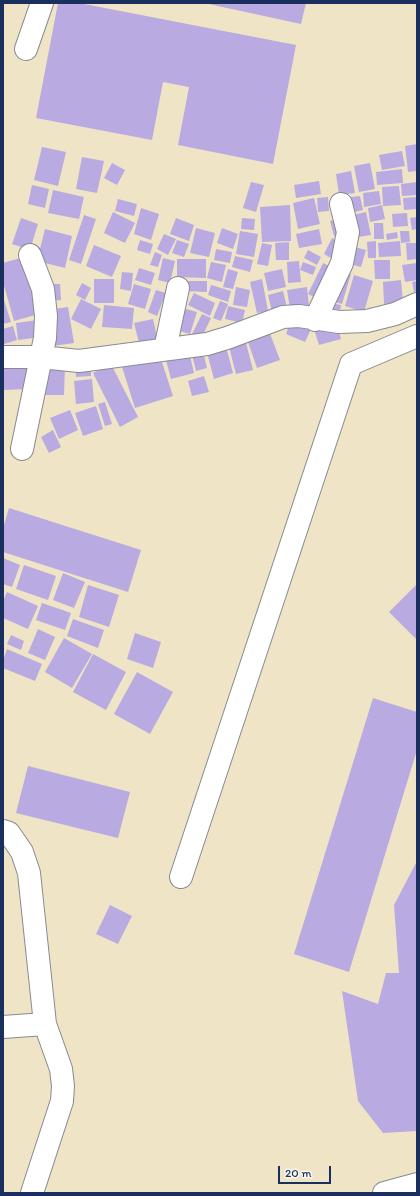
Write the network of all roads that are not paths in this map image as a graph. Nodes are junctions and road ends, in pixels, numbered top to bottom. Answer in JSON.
{"nodes":[{"id":1,"x":42,"y":3,"type":"edge"},
{"id":2,"x":26,"y":49,"type":"dead end"},
{"id":3,"x":341,"y":204,"type":"dead end"},
{"id":4,"x":30,"y":255,"type":"dead end"},
{"id":5,"x":178,"y":288,"type":"dead end"},
{"id":6,"x":417,"y":304,"type":"edge"},
{"id":7,"x":315,"y":320,"type":"junction"},
{"id":8,"x":417,"y":336,"type":"edge"},
{"id":9,"x":165,"y":348,"type":"junction"},
{"id":10,"x":3,"y":357,"type":"edge"},
{"id":11,"x":41,"y":357,"type":"junction"},
{"id":12,"x":22,"y":449,"type":"dead end"},
{"id":13,"x":3,"y":831,"type":"edge"},
{"id":14,"x":181,"y":877,"type":"dead end"},
{"id":15,"x":45,"y":1024,"type":"junction"},
{"id":16,"x":3,"y":1027,"type":"edge"},
{"id":17,"x":417,"y":1184,"type":"edge"},
{"id":18,"x":32,"y":1193,"type":"edge"},
{"id":19,"x":384,"y":1193,"type":"edge"}],
"edges":[{"from":1,"to":2,"type":"street"},
{"from":3,"to":7,"type":"street"},
{"from":4,"to":11,"type":"street"},
{"from":5,"to":9,"type":"street"},
{"from":6,"to":7,"type":"street"},
{"from":7,"to":9,"type":"street"},
{"from":8,"to":14,"type":"street"},
{"from":9,"to":11,"type":"street"},
{"from":10,"to":11,"type":"street"},
{"from":11,"to":12,"type":"street"},
{"from":13,"to":15,"type":"street"},
{"from":15,"to":16,"type":"street"},
{"from":15,"to":18,"type":"street"},
{"from":17,"to":19,"type":"street"}]}
